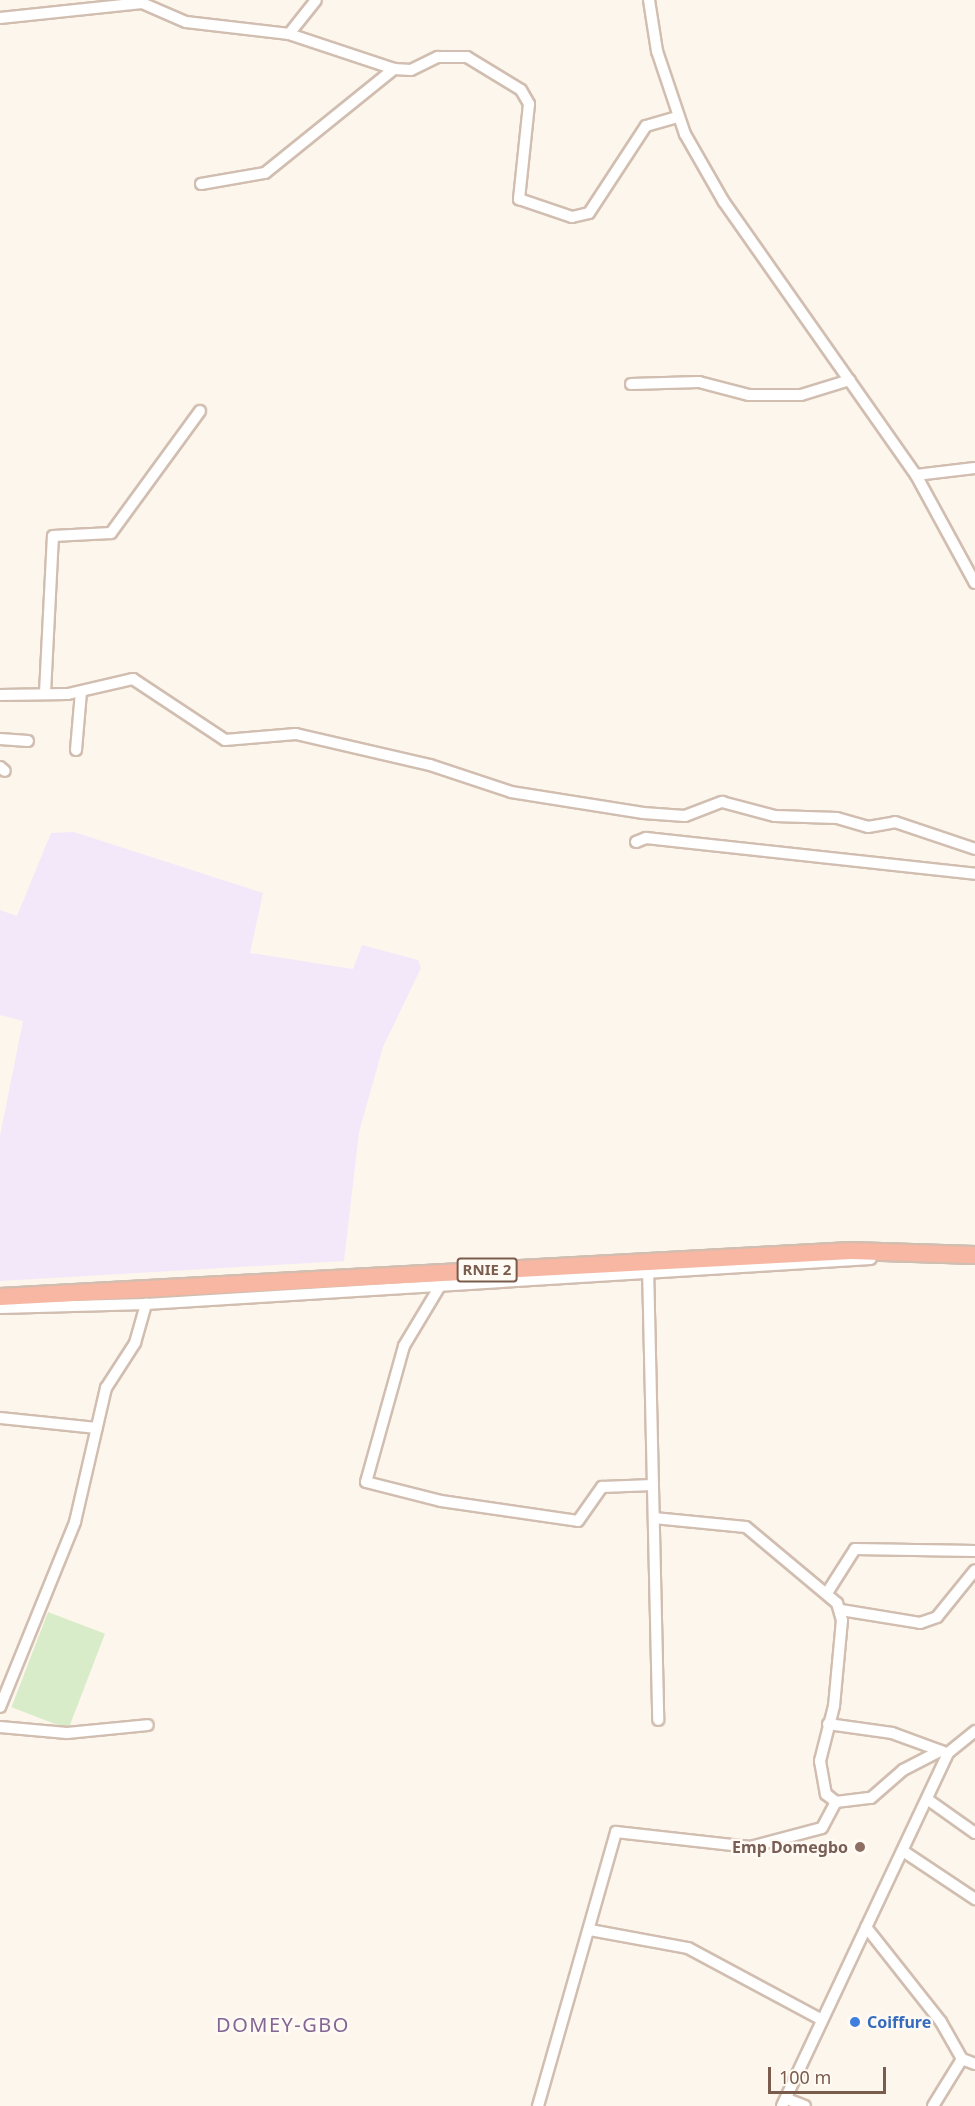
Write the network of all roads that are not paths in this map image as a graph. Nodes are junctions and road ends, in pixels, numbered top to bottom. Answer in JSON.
{"nodes":[{"id":1,"x":316,"y":0,"type":"edge"},
{"id":2,"x":649,"y":0,"type":"edge"},
{"id":3,"x":65,"y":5,"type":"edge"},
{"id":4,"x":0,"y":18,"type":"edge"},
{"id":5,"x":289,"y":34,"type":"junction"},
{"id":6,"x":394,"y":69,"type":"junction"},
{"id":7,"x":678,"y":117,"type":"junction"},
{"id":8,"x":201,"y":184,"type":"dead end"},
{"id":9,"x":850,"y":380,"type":"junction"},
{"id":10,"x":631,"y":384,"type":"dead end"},
{"id":11,"x":201,"y":411,"type":"dead end"},
{"id":12,"x":975,"y":468,"type":"edge"},
{"id":13,"x":916,"y":475,"type":"junction"},
{"id":14,"x":975,"y":583,"type":"edge"},
{"id":15,"x":81,"y":692,"type":"junction"},
{"id":16,"x":45,"y":693,"type":"junction"},
{"id":17,"x":0,"y":695,"type":"edge"},
{"id":18,"x":0,"y":738,"type":"edge"},
{"id":19,"x":28,"y":741,"type":"dead end"},
{"id":20,"x":76,"y":750,"type":"dead end"},
{"id":21,"x":636,"y":842,"type":"dead end"},
{"id":22,"x":975,"y":849,"type":"edge"},
{"id":23,"x":975,"y":874,"type":"edge"},
{"id":24,"x":975,"y":1255,"type":"edge"},
{"id":25,"x":975,"y":1263,"type":"edge"},
{"id":26,"x":648,"y":1266,"type":"junction"},
{"id":27,"x":443,"y":1279,"type":"junction"},
{"id":28,"x":0,"y":1297,"type":"edge"},
{"id":29,"x":146,"y":1304,"type":"junction"},
{"id":30,"x":0,"y":1308,"type":"edge"},
{"id":31,"x":0,"y":1418,"type":"edge"},
{"id":32,"x":96,"y":1428,"type":"junction"},
{"id":33,"x":653,"y":1485,"type":"junction"},
{"id":34,"x":654,"y":1518,"type":"junction"},
{"id":35,"x":975,"y":1551,"type":"edge"},
{"id":36,"x":975,"y":1570,"type":"edge"},
{"id":37,"x":827,"y":1593,"type":"junction"},
{"id":38,"x":841,"y":1610,"type":"junction"},
{"id":39,"x":0,"y":1707,"type":"edge"},
{"id":40,"x":658,"y":1720,"type":"dead end"},
{"id":41,"x":828,"y":1724,"type":"junction"},
{"id":42,"x":148,"y":1725,"type":"dead end"},
{"id":43,"x":0,"y":1727,"type":"edge"},
{"id":44,"x":975,"y":1731,"type":"edge"},
{"id":45,"x":944,"y":1752,"type":"junction"},
{"id":46,"x":927,"y":1799,"type":"junction"},
{"id":47,"x":836,"y":1802,"type":"junction"},
{"id":48,"x":975,"y":1833,"type":"edge"},
{"id":49,"x":903,"y":1851,"type":"junction"},
{"id":50,"x":975,"y":1899,"type":"edge"},
{"id":51,"x":866,"y":1928,"type":"junction"},
{"id":52,"x":590,"y":1930,"type":"junction"},
{"id":53,"x":822,"y":2020,"type":"junction"},
{"id":54,"x":962,"y":2059,"type":"junction"},
{"id":55,"x":975,"y":2064,"type":"edge"},
{"id":56,"x":784,"y":2102,"type":"edge"},
{"id":57,"x":538,"y":2106,"type":"edge"},
{"id":58,"x":805,"y":2106,"type":"edge"},
{"id":59,"x":933,"y":2106,"type":"edge"}],
"edges":[{"from":1,"to":5,"type":"street"},
{"from":2,"to":7,"type":"street"},
{"from":3,"to":4,"type":"street"},
{"from":3,"to":5,"type":"street"},
{"from":5,"to":6,"type":"street"},
{"from":6,"to":7,"type":"street"},
{"from":6,"to":8,"type":"street"},
{"from":7,"to":9,"type":"street"},
{"from":9,"to":10,"type":"street"},
{"from":9,"to":13,"type":"street"},
{"from":11,"to":16,"type":"street"},
{"from":12,"to":13,"type":"street"},
{"from":13,"to":14,"type":"street"},
{"from":15,"to":16,"type":"street"},
{"from":15,"to":20,"type":"street"},
{"from":15,"to":22,"type":"street"},
{"from":16,"to":17,"type":"street"},
{"from":18,"to":19,"type":"street"},
{"from":21,"to":23,"type":"street"},
{"from":24,"to":26,"type":"highway","name":"RNIE 2","number":"RNIE 2"},
{"from":25,"to":26,"type":"street"},
{"from":26,"to":27,"type":"highway","name":"RNIE 2","number":"RNIE 2"},
{"from":26,"to":33,"type":"street"},
{"from":27,"to":28,"type":"highway","name":"RNIE 2","number":"RNIE 2"},
{"from":27,"to":29,"type":"street"},
{"from":27,"to":33,"type":"street"},
{"from":29,"to":30,"type":"street"},
{"from":29,"to":32,"type":"street"},
{"from":31,"to":32,"type":"street"},
{"from":32,"to":39,"type":"street"},
{"from":33,"to":34,"type":"street"},
{"from":34,"to":37,"type":"street"},
{"from":34,"to":40,"type":"street"},
{"from":35,"to":37,"type":"street"},
{"from":36,"to":38,"type":"street"},
{"from":37,"to":38,"type":"street"},
{"from":38,"to":41,"type":"street"},
{"from":41,"to":45,"type":"street"},
{"from":41,"to":47,"type":"street"},
{"from":42,"to":43,"type":"street"},
{"from":44,"to":45,"type":"street"},
{"from":45,"to":46,"type":"street"},
{"from":45,"to":47,"type":"street"},
{"from":46,"to":48,"type":"street"},
{"from":46,"to":49,"type":"street"},
{"from":47,"to":52,"type":"street"},
{"from":49,"to":50,"type":"street"},
{"from":49,"to":51,"type":"street"},
{"from":51,"to":53,"type":"street"},
{"from":51,"to":54,"type":"street"},
{"from":52,"to":53,"type":"street"},
{"from":52,"to":57,"type":"street"},
{"from":53,"to":56,"type":"street"},
{"from":54,"to":55,"type":"street"},
{"from":54,"to":59,"type":"street"},
{"from":56,"to":58,"type":"street"}]}
